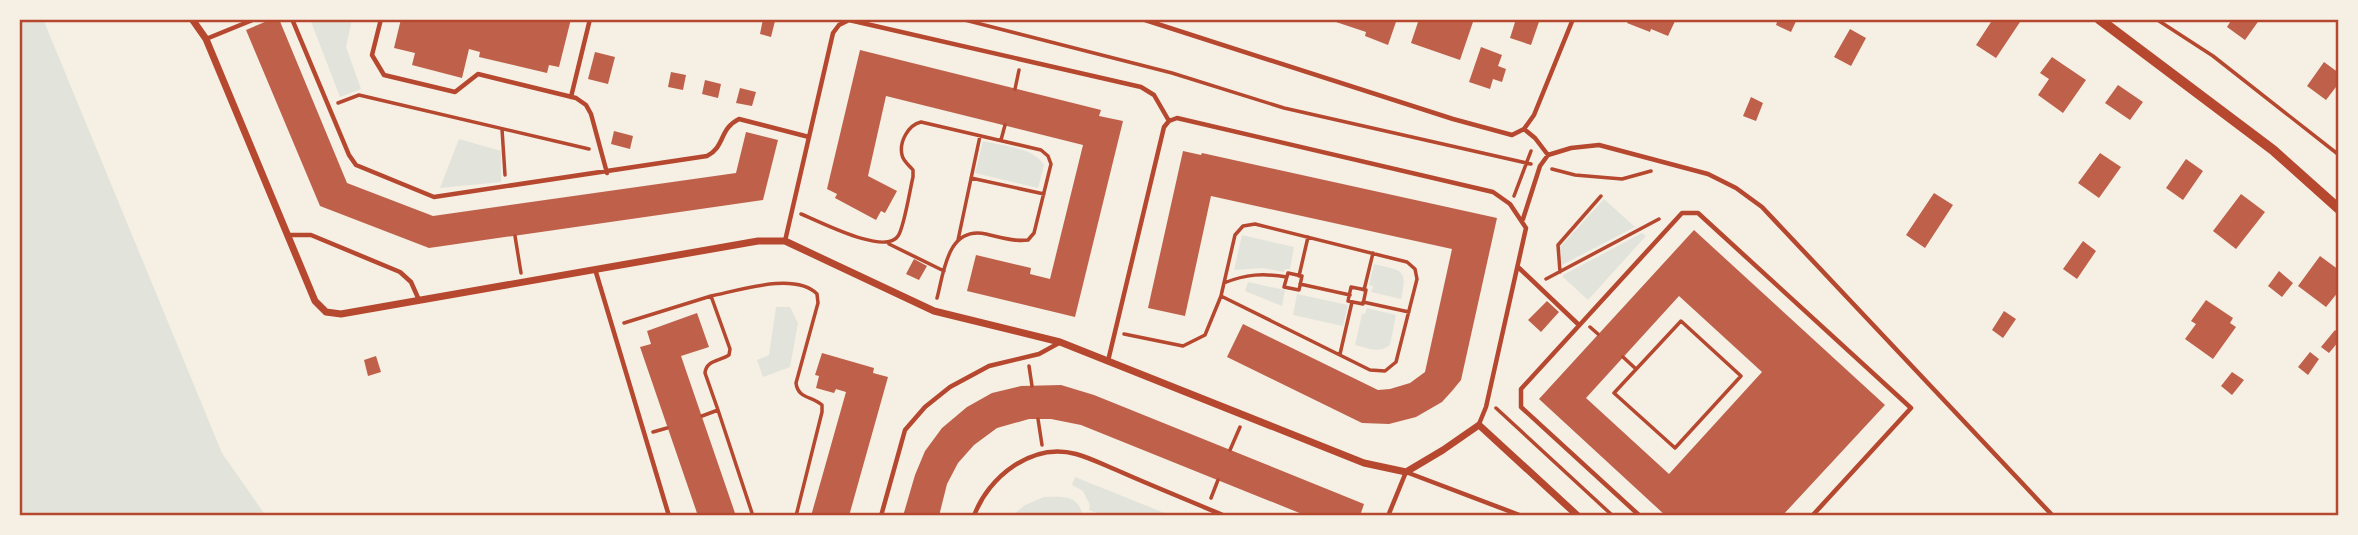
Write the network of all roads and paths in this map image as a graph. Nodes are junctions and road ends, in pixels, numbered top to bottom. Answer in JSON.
{"nodes":[{"id":1,"x":192,"y":19,"type":"edge"},
{"id":2,"x":255,"y":19,"type":"edge"},
{"id":3,"x":292,"y":19,"type":"edge"},
{"id":4,"x":381,"y":19,"type":"edge"},
{"id":5,"x":590,"y":19,"type":"edge"},
{"id":6,"x":1142,"y":19,"type":"edge"},
{"id":7,"x":1573,"y":19,"type":"edge"},
{"id":8,"x":2099,"y":19,"type":"edge"},
{"id":9,"x":2156,"y":19,"type":"edge"},
{"id":10,"x":839,"y":22,"type":"edge"},
{"id":11,"x":206,"y":39,"type":"junction"},
{"id":12,"x":1022,"y":60,"type":"junction"},
{"id":13,"x":1015,"y":89,"type":"dead end"},
{"id":14,"x":571,"y":97,"type":"junction"},
{"id":15,"x":329,"y":107,"type":"junction"},
{"id":16,"x":1169,"y":121,"type":"junction"},
{"id":17,"x":1005,"y":125,"type":"dead end"},
{"id":18,"x":502,"y":129,"type":"junction"},
{"id":19,"x":1524,"y":129,"type":"junction"},
{"id":20,"x":980,"y":136,"type":"junction"},
{"id":21,"x":809,"y":137,"type":"junction"},
{"id":22,"x":1001,"y":140,"type":"junction"},
{"id":23,"x":601,"y":152,"type":"junction"},
{"id":24,"x":1548,"y":155,"type":"junction"},
{"id":25,"x":2339,"y":155,"type":"edge"},
{"id":26,"x":607,"y":173,"type":"junction"},
{"id":27,"x":971,"y":178,"type":"junction"},
{"id":28,"x":505,"y":186,"type":"junction"},
{"id":29,"x":1044,"y":194,"type":"junction"},
{"id":30,"x":1601,"y":196,"type":"dead end"},
{"id":31,"x":2339,"y":209,"type":"edge"},
{"id":32,"x":792,"y":211,"type":"junction"},
{"id":33,"x":1682,"y":213,"type":"junction"},
{"id":34,"x":1523,"y":219,"type":"junction"},
{"id":35,"x":288,"y":235,"type":"junction"},
{"id":36,"x":514,"y":236,"type":"dead end"},
{"id":37,"x":1308,"y":237,"type":"junction"},
{"id":38,"x":957,"y":240,"type":"junction"},
{"id":39,"x":785,"y":241,"type":"junction"},
{"id":40,"x":888,"y":244,"type":"junction"},
{"id":41,"x":1373,"y":253,"type":"junction"},
{"id":42,"x":1517,"y":266,"type":"junction"},
{"id":43,"x":595,"y":268,"type":"junction"},
{"id":44,"x":944,"y":271,"type":"junction"},
{"id":45,"x":1560,"y":272,"type":"junction"},
{"id":46,"x":1299,"y":276,"type":"junction"},
{"id":47,"x":1287,"y":277,"type":"junction"},
{"id":48,"x":523,"y":281,"type":"junction"},
{"id":49,"x":1224,"y":283,"type":"junction"},
{"id":50,"x":1300,"y":284,"type":"junction"},
{"id":51,"x":1539,"y":286,"type":"junction"},
{"id":52,"x":1364,"y":290,"type":"junction"},
{"id":53,"x":1350,"y":295,"type":"junction"},
{"id":54,"x":711,"y":296,"type":"junction"},
{"id":55,"x":1221,"y":296,"type":"junction"},
{"id":56,"x":419,"y":300,"type":"junction"},
{"id":57,"x":1352,"y":302,"type":"junction"},
{"id":58,"x":1363,"y":302,"type":"junction"},
{"id":59,"x":934,"y":311,"type":"junction"},
{"id":60,"x":1409,"y":312,"type":"junction"},
{"id":61,"x":1579,"y":325,"type":"junction"},
{"id":62,"x":612,"y":327,"type":"junction"},
{"id":63,"x":1115,"y":332,"type":"junction"},
{"id":64,"x":1060,"y":342,"type":"junction"},
{"id":65,"x":1340,"y":355,"type":"junction"},
{"id":66,"x":1027,"y":357,"type":"junction"},
{"id":67,"x":1623,"y":357,"type":"dead end"},
{"id":68,"x":1108,"y":361,"type":"junction"},
{"id":69,"x":1636,"y":369,"type":"junction"},
{"id":70,"x":1032,"y":386,"type":"dead end"},
{"id":71,"x":1487,"y":399,"type":"junction"},
{"id":72,"x":718,"y":410,"type":"junction"},
{"id":73,"x":1244,"y":415,"type":"junction"},
{"id":74,"x":702,"y":416,"type":"dead end"},
{"id":75,"x":1038,"y":419,"type":"dead end"},
{"id":76,"x":1479,"y":425,"type":"junction"},
{"id":77,"x":1230,"y":450,"type":"dead end"},
{"id":78,"x":1044,"y":453,"type":"junction"},
{"id":79,"x":1406,"y":472,"type":"junction"},
{"id":80,"x":1218,"y":480,"type":"dead end"},
{"id":81,"x":1207,"y":508,"type":"junction"},
{"id":82,"x":669,"y":516,"type":"edge"},
{"id":83,"x":753,"y":516,"type":"edge"},
{"id":84,"x":796,"y":516,"type":"edge"},
{"id":85,"x":881,"y":516,"type":"edge"},
{"id":86,"x":974,"y":516,"type":"edge"},
{"id":87,"x":1225,"y":516,"type":"edge"},
{"id":88,"x":1388,"y":516,"type":"edge"},
{"id":89,"x":1522,"y":516,"type":"edge"},
{"id":90,"x":1578,"y":516,"type":"edge"},
{"id":91,"x":1613,"y":516,"type":"edge"},
{"id":92,"x":1640,"y":516,"type":"edge"},
{"id":93,"x":1811,"y":516,"type":"edge"},
{"id":94,"x":2053,"y":516,"type":"edge"}],
"edges":[{"from":1,"to":11,"type":"street"},
{"from":2,"to":11,"type":"lane"},
{"from":3,"to":15,"type":"lane"},
{"from":4,"to":14,"type":"lane"},
{"from":5,"to":14,"type":"lane"},
{"from":6,"to":19,"type":"lane"},
{"from":7,"to":19,"type":"lane"},
{"from":8,"to":31,"type":"street"},
{"from":9,"to":25,"type":"path"},
{"from":10,"to":12,"type":"lane"},
{"from":10,"to":21,"type":"lane"},
{"from":11,"to":35,"type":"street"},
{"from":12,"to":13,"type":"path"},
{"from":12,"to":16,"type":"lane"},
{"from":14,"to":23,"type":"lane"},
{"from":15,"to":18,"type":"path"},
{"from":15,"to":28,"type":"lane"},
{"from":16,"to":34,"type":"lane"},
{"from":16,"to":63,"type":"lane"},
{"from":17,"to":22,"type":"path"},
{"from":18,"to":23,"type":"path"},
{"from":18,"to":28,"type":"path"},
{"from":19,"to":24,"type":"lane"},
{"from":20,"to":22,"type":"path"},
{"from":20,"to":27,"type":"path"},
{"from":20,"to":40,"type":"path"},
{"from":21,"to":26,"type":"lane"},
{"from":21,"to":32,"type":"lane"},
{"from":22,"to":29,"type":"path"},
{"from":23,"to":26,"type":"lane"},
{"from":24,"to":34,"type":"lane"},
{"from":24,"to":94,"type":"lane"},
{"from":26,"to":28,"type":"lane"},
{"from":27,"to":29,"type":"path"},
{"from":27,"to":38,"type":"path"},
{"from":29,"to":38,"type":"path"},
{"from":30,"to":45,"type":"path"},
{"from":32,"to":39,"type":"lane"},
{"from":32,"to":40,"type":"path"},
{"from":33,"to":45,"type":"path"},
{"from":33,"to":61,"type":"lane"},
{"from":33,"to":93,"type":"lane"},
{"from":34,"to":42,"type":"lane"},
{"from":35,"to":56,"type":"lane"},
{"from":35,"to":56,"type":"street"},
{"from":36,"to":48,"type":"path"},
{"from":37,"to":41,"type":"path"},
{"from":37,"to":46,"type":"path"},
{"from":37,"to":49,"type":"path"},
{"from":38,"to":44,"type":"path"},
{"from":39,"to":43,"type":"street"},
{"from":39,"to":59,"type":"street"},
{"from":40,"to":44,"type":"path"},
{"from":41,"to":52,"type":"path"},
{"from":41,"to":60,"type":"path"},
{"from":42,"to":51,"type":"lane"},
{"from":42,"to":71,"type":"lane"},
{"from":43,"to":48,"type":"street"},
{"from":43,"to":62,"type":"lane"},
{"from":44,"to":59,"type":"path"},
{"from":45,"to":51,"type":"path"},
{"from":46,"to":47,"type":"path"},
{"from":46,"to":50,"type":"path"},
{"from":47,"to":49,"type":"path"},
{"from":47,"to":50,"type":"path"},
{"from":48,"to":56,"type":"street"},
{"from":49,"to":55,"type":"path"},
{"from":50,"to":53,"type":"path"},
{"from":51,"to":61,"type":"lane"},
{"from":52,"to":53,"type":"path"},
{"from":52,"to":58,"type":"path"},
{"from":53,"to":57,"type":"path"},
{"from":54,"to":62,"type":"path"},
{"from":54,"to":72,"type":"path"},
{"from":54,"to":84,"type":"path"},
{"from":55,"to":63,"type":"path"},
{"from":55,"to":65,"type":"path"},
{"from":57,"to":58,"type":"path"},
{"from":57,"to":65,"type":"path"},
{"from":58,"to":60,"type":"path"},
{"from":59,"to":64,"type":"street"},
{"from":60,"to":65,"type":"path"},
{"from":61,"to":92,"type":"lane"},
{"from":62,"to":82,"type":"lane"},
{"from":63,"to":68,"type":"lane"},
{"from":64,"to":66,"type":"lane"},
{"from":64,"to":68,"type":"street"},
{"from":66,"to":70,"type":"path"},
{"from":66,"to":85,"type":"lane"},
{"from":67,"to":69,"type":"path"},
{"from":68,"to":73,"type":"street"},
{"from":69,"to":69,"type":"path"},
{"from":71,"to":76,"type":"lane"},
{"from":71,"to":91,"type":"path"},
{"from":72,"to":74,"type":"path"},
{"from":72,"to":83,"type":"path"},
{"from":73,"to":77,"type":"path"},
{"from":73,"to":79,"type":"street"},
{"from":75,"to":78,"type":"path"},
{"from":76,"to":79,"type":"street"},
{"from":76,"to":90,"type":"street"},
{"from":78,"to":81,"type":"lane"},
{"from":78,"to":86,"type":"lane"},
{"from":79,"to":88,"type":"lane"},
{"from":79,"to":89,"type":"lane"},
{"from":80,"to":81,"type":"path"},
{"from":81,"to":87,"type":"lane"}]}
